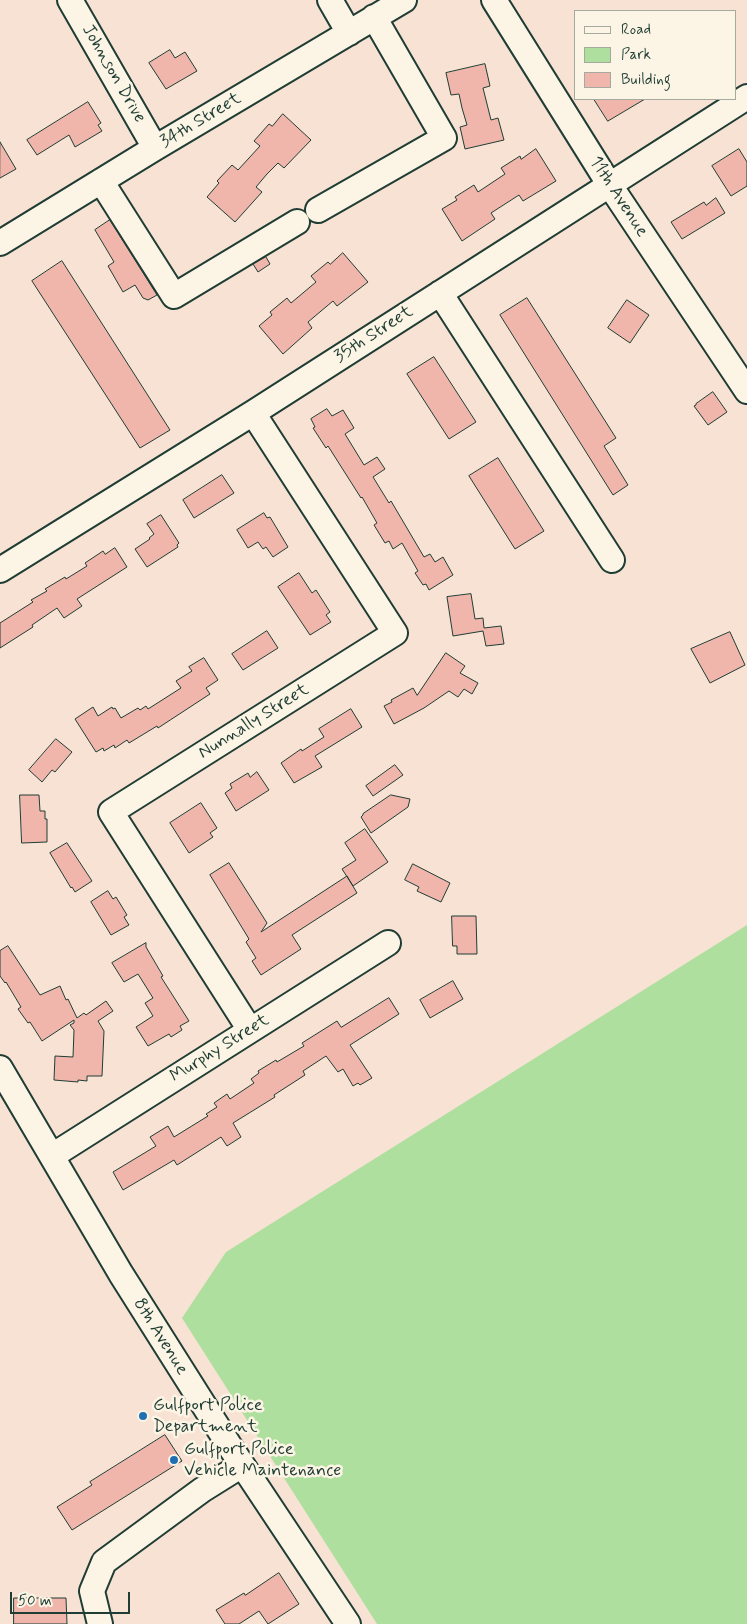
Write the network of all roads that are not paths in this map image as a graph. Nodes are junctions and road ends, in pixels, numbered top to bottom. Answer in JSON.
{"nodes":[{"id":1,"x":70,"y":0,"type":"edge"},
{"id":2,"x":330,"y":0,"type":"edge"},
{"id":3,"x":404,"y":0,"type":"edge"},
{"id":4,"x":494,"y":0,"type":"edge"},
{"id":5,"x":374,"y":17,"type":"junction"},
{"id":6,"x":349,"y":33,"type":"junction"},
{"id":7,"x":747,"y":97,"type":"edge"},
{"id":8,"x":155,"y":148,"type":"junction"},
{"id":9,"x":100,"y":181,"type":"junction"},
{"id":10,"x":609,"y":184,"type":"junction"},
{"id":11,"x":318,"y":210,"type":"dead end"},
{"id":12,"x":297,"y":222,"type":"dead end"},
{"id":13,"x":0,"y":243,"type":"edge"},
{"id":14,"x":440,"y":293,"type":"junction"},
{"id":15,"x":747,"y":392,"type":"edge"},
{"id":16,"x":253,"y":413,"type":"junction"},
{"id":17,"x":612,"y":560,"type":"dead end"},
{"id":18,"x":0,"y":570,"type":"edge"},
{"id":19,"x":388,"y":943,"type":"dead end"},
{"id":20,"x":250,"y":1030,"type":"junction"},
{"id":21,"x":0,"y":1068,"type":"edge"},
{"id":22,"x":52,"y":1156,"type":"junction"},
{"id":23,"x":242,"y":1465,"type":"junction"},
{"id":24,"x":100,"y":1624,"type":"edge"},
{"id":25,"x":348,"y":1624,"type":"edge"}],
"edges":[{"from":1,"to":8,"type":"street","name":"Johnson Drive"},
{"from":2,"to":6,"type":"street"},
{"from":3,"to":5,"type":"street","name":"34th Street"},
{"from":4,"to":10,"type":"street","name":"11th Avenue"},
{"from":5,"to":6,"type":"street","name":"34th Street"},
{"from":5,"to":11,"type":"street"},
{"from":6,"to":8,"type":"street","name":"34th Street"},
{"from":7,"to":10,"type":"street","name":"35th Street"},
{"from":8,"to":9,"type":"street","name":"34th Street"},
{"from":9,"to":12,"type":"street"},
{"from":9,"to":13,"type":"street","name":"34th Street"},
{"from":10,"to":14,"type":"street","name":"35th Street"},
{"from":10,"to":15,"type":"street","name":"11th Avenue"},
{"from":14,"to":16,"type":"street","name":"35th Street"},
{"from":14,"to":17,"type":"street"},
{"from":16,"to":18,"type":"street","name":"35th Street"},
{"from":16,"to":20,"type":"street","name":"Nunnally Street"},
{"from":19,"to":20,"type":"street","name":"Murphy Street"},
{"from":20,"to":22,"type":"street","name":"Murphy Street"},
{"from":21,"to":22,"type":"street","name":"8th Avenue"},
{"from":22,"to":23,"type":"street","name":"8th Avenue"},
{"from":23,"to":24,"type":"street"},
{"from":23,"to":25,"type":"street","name":"8th Avenue"}]}
